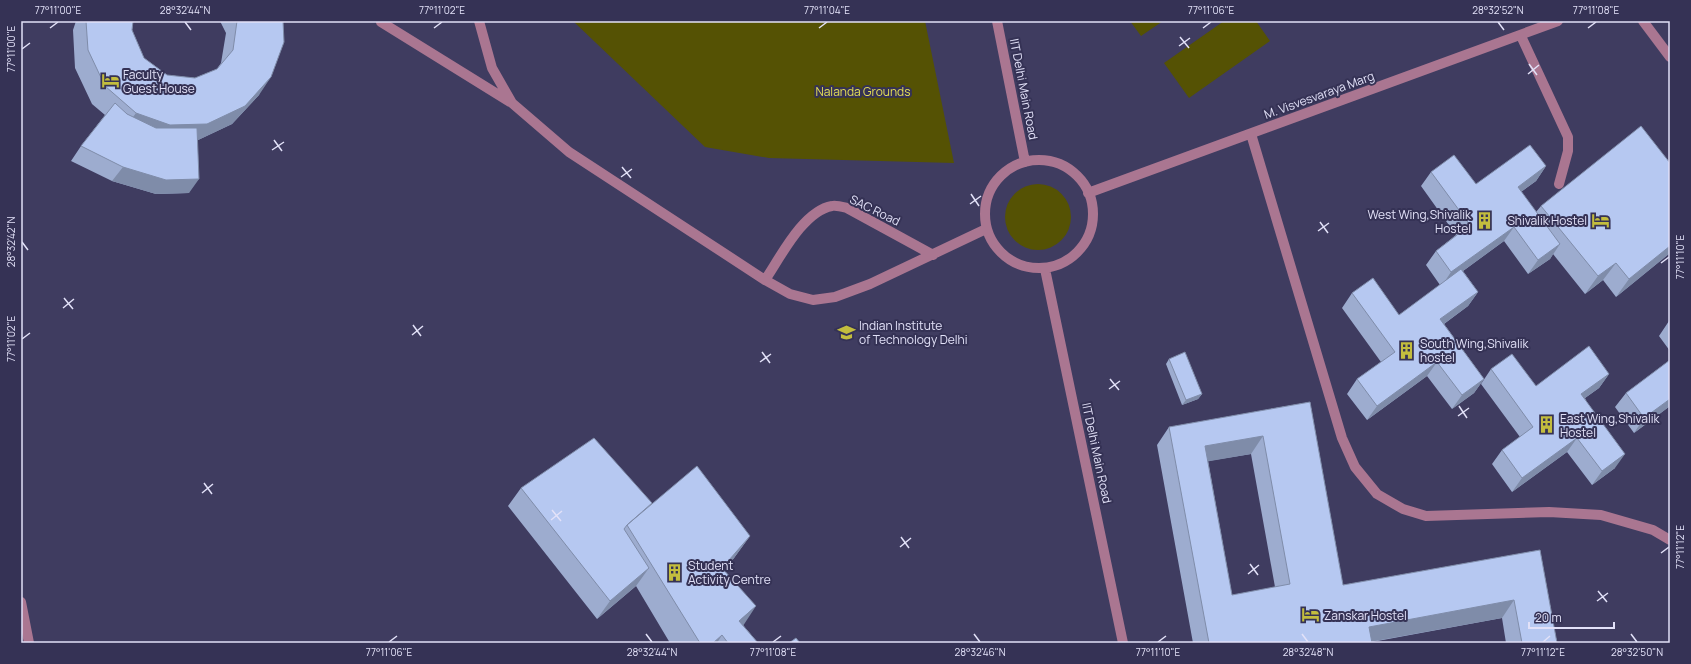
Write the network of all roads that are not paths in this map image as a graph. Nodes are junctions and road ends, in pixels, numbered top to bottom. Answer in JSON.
{"nodes":[{"id":1,"x":479,"y":21,"type":"edge"},
{"id":2,"x":997,"y":21,"type":"edge"},
{"id":3,"x":1558,"y":21,"type":"edge"},
{"id":4,"x":1643,"y":21,"type":"edge"},
{"id":5,"x":381,"y":22,"type":"dead end"},
{"id":6,"x":1520,"y":36,"type":"junction"},
{"id":7,"x":1670,"y":57,"type":"edge"},
{"id":8,"x":512,"y":103,"type":"junction"},
{"id":9,"x":1251,"y":134,"type":"junction"},
{"id":10,"x":1025,"y":162,"type":"junction"},
{"id":11,"x":1559,"y":184,"type":"dead end"},
{"id":12,"x":1088,"y":193,"type":"junction"},
{"id":13,"x":986,"y":229,"type":"junction"},
{"id":14,"x":933,"y":255,"type":"junction"},
{"id":15,"x":1045,"y":269,"type":"junction"},
{"id":16,"x":765,"y":280,"type":"junction"},
{"id":17,"x":1670,"y":540,"type":"edge"},
{"id":18,"x":21,"y":602,"type":"edge"},
{"id":19,"x":29,"y":643,"type":"edge"},
{"id":20,"x":1123,"y":643,"type":"edge"}],
"edges":[{"from":1,"to":8,"type":"lane"},
{"from":2,"to":10,"type":"lane","name":"IIT Delhi Main Road"},
{"from":3,"to":6,"type":"lane","name":"M. Visvesvaraya Marg"},
{"from":4,"to":7,"type":"lane"},
{"from":5,"to":8,"type":"lane"},
{"from":6,"to":9,"type":"lane","name":"M. Visvesvaraya Marg"},
{"from":6,"to":11,"type":"lane"},
{"from":8,"to":16,"type":"lane"},
{"from":9,"to":12,"type":"lane","name":"M. Visvesvaraya Marg"},
{"from":9,"to":17,"type":"lane"},
{"from":10,"to":12,"type":"lane"},
{"from":10,"to":13,"type":"lane"},
{"from":12,"to":15,"type":"lane"},
{"from":13,"to":14,"type":"lane"},
{"from":13,"to":15,"type":"lane"},
{"from":14,"to":16,"type":"lane"},
{"from":14,"to":16,"type":"lane","name":"SAC Road"},
{"from":15,"to":20,"type":"lane","name":"IIT Delhi Main Road"},
{"from":18,"to":19,"type":"lane"}]}
